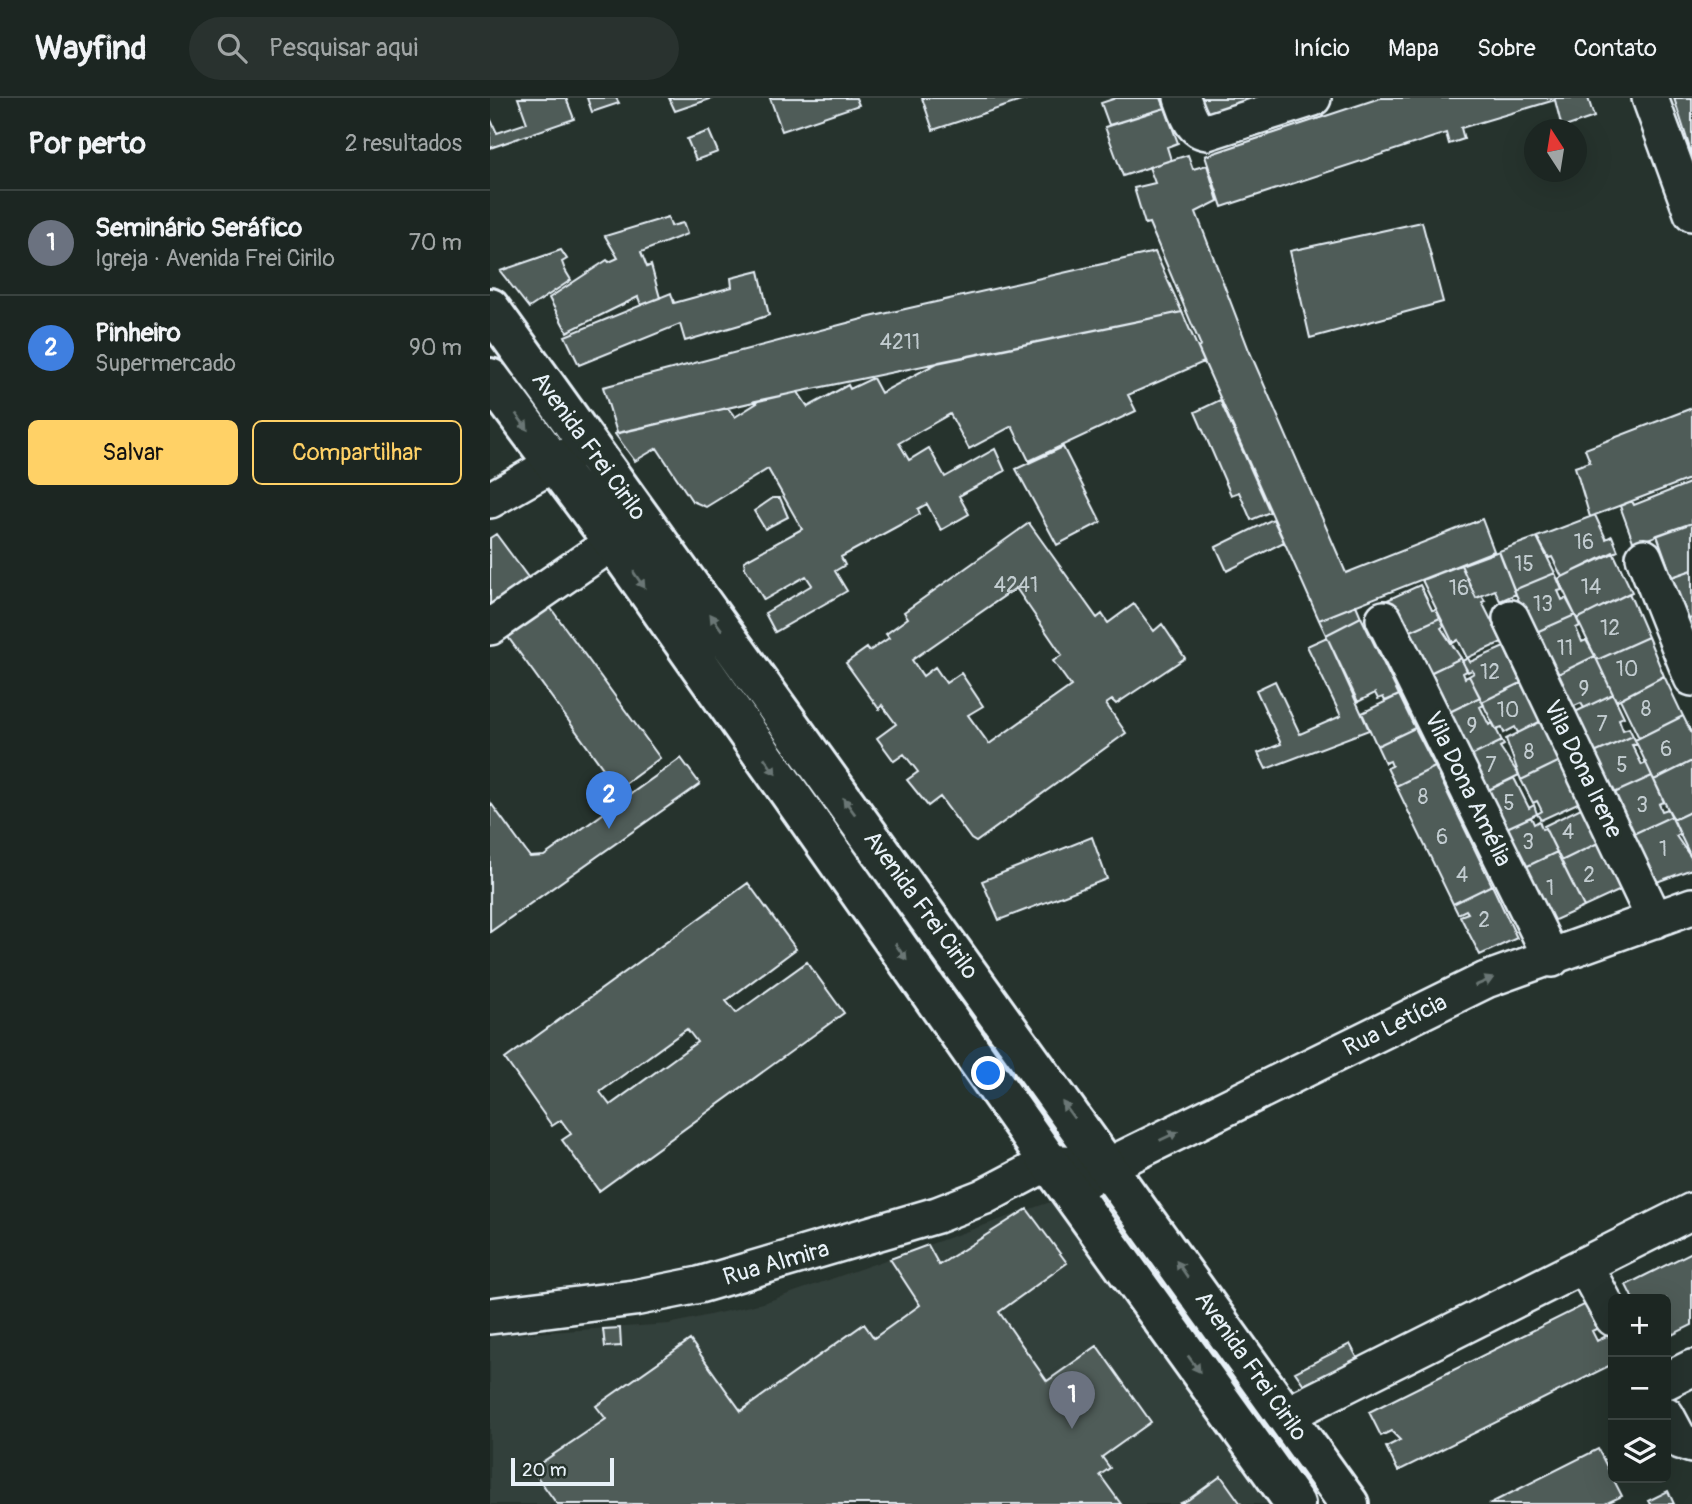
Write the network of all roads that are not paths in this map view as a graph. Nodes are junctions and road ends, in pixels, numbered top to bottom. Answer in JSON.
{"nodes":[{"id":1,"x":1182,"y":98,"type":"edge"},
{"id":2,"x":1313,"y":98,"type":"edge"},
{"id":3,"x":1650,"y":98,"type":"edge"},
{"id":4,"x":1686,"y":176,"type":"edge"},
{"id":5,"x":1692,"y":213,"type":"edge"},
{"id":6,"x":490,"y":308,"type":"edge"},
{"id":7,"x":490,"y":378,"type":"edge"},
{"id":8,"x":588,"y":444,"type":"junction"},
{"id":9,"x":555,"y":466,"type":"junction"},
{"id":10,"x":490,"y":500,"type":"edge"},
{"id":11,"x":613,"y":542,"type":"junction"},
{"id":12,"x":1644,"y":557,"type":"dead end"},
{"id":13,"x":1511,"y":618,"type":"dead end"},
{"id":14,"x":1384,"y":619,"type":"dead end"},
{"id":15,"x":490,"y":627,"type":"edge"},
{"id":16,"x":1692,"y":678,"type":"edge"},
{"id":17,"x":1692,"y":906,"type":"edge"},
{"id":18,"x":1656,"y":920,"type":"junction"},
{"id":19,"x":1552,"y":959,"type":"junction"},
{"id":20,"x":1108,"y":1166,"type":"junction"},
{"id":21,"x":1059,"y":1176,"type":"junction"},
{"id":22,"x":1692,"y":1211,"type":"edge"},
{"id":23,"x":1584,"y":1265,"type":"junction"},
{"id":24,"x":1608,"y":1309,"type":"edge"},
{"id":25,"x":490,"y":1316,"type":"edge"},
{"id":26,"x":1692,"y":1368,"type":"edge"},
{"id":27,"x":1671,"y":1378,"type":"edge"},
{"id":28,"x":1286,"y":1415,"type":"junction"},
{"id":29,"x":1669,"y":1420,"type":"edge"},
{"id":30,"x":1692,"y":1446,"type":"edge"},
{"id":31,"x":1295,"y":1504,"type":"edge"},
{"id":32,"x":1349,"y":1504,"type":"edge"}],
"edges":[{"from":1,"to":2,"type":"street"},
{"from":3,"to":4,"type":"street"},
{"from":4,"to":5,"type":"street"},
{"from":6,"to":8,"type":"main road","name":"Avenida Frei Cirilo"},
{"from":7,"to":9,"type":"main road","name":"Avenida Frei Cirilo","one_way":true},
{"from":8,"to":9,"type":"street"},
{"from":20,"to":8,"type":"main road","name":"Avenida Frei Cirilo","one_way":true},
{"from":9,"to":10,"type":"street"},
{"from":9,"to":11,"type":"main road","name":"Avenida Frei Cirilo"},
{"from":11,"to":15,"type":"street"},
{"from":11,"to":21,"type":"main road","name":"Avenida Frei Cirilo","one_way":true},
{"from":12,"to":16,"type":"street"},
{"from":13,"to":18,"type":"street","name":"Vila Dona Irene"},
{"from":14,"to":19,"type":"street","name":"Vila Dona Amélia"},
{"from":17,"to":18,"type":"street","name":"Rua Letícia"},
{"from":18,"to":19,"type":"street","name":"Rua Letícia"},
{"from":20,"to":19,"type":"street","name":"Rua Letícia","one_way":true},
{"from":20,"to":21,"type":"street","name":"Rua Letícia"},
{"from":28,"to":20,"type":"main road","name":"Avenida Frei Cirilo","one_way":true},
{"from":21,"to":25,"type":"street","name":"Rua Almira"},
{"from":21,"to":31,"type":"main road","name":"Avenida Frei Cirilo","one_way":true},
{"from":22,"to":23,"type":"street"},
{"from":23,"to":24,"type":"street"},
{"from":23,"to":28,"type":"street"},
{"from":26,"to":27,"type":"street"},
{"from":28,"to":32,"type":"main road","name":"Avenida Frei Cirilo"},
{"from":29,"to":30,"type":"street"}]}
